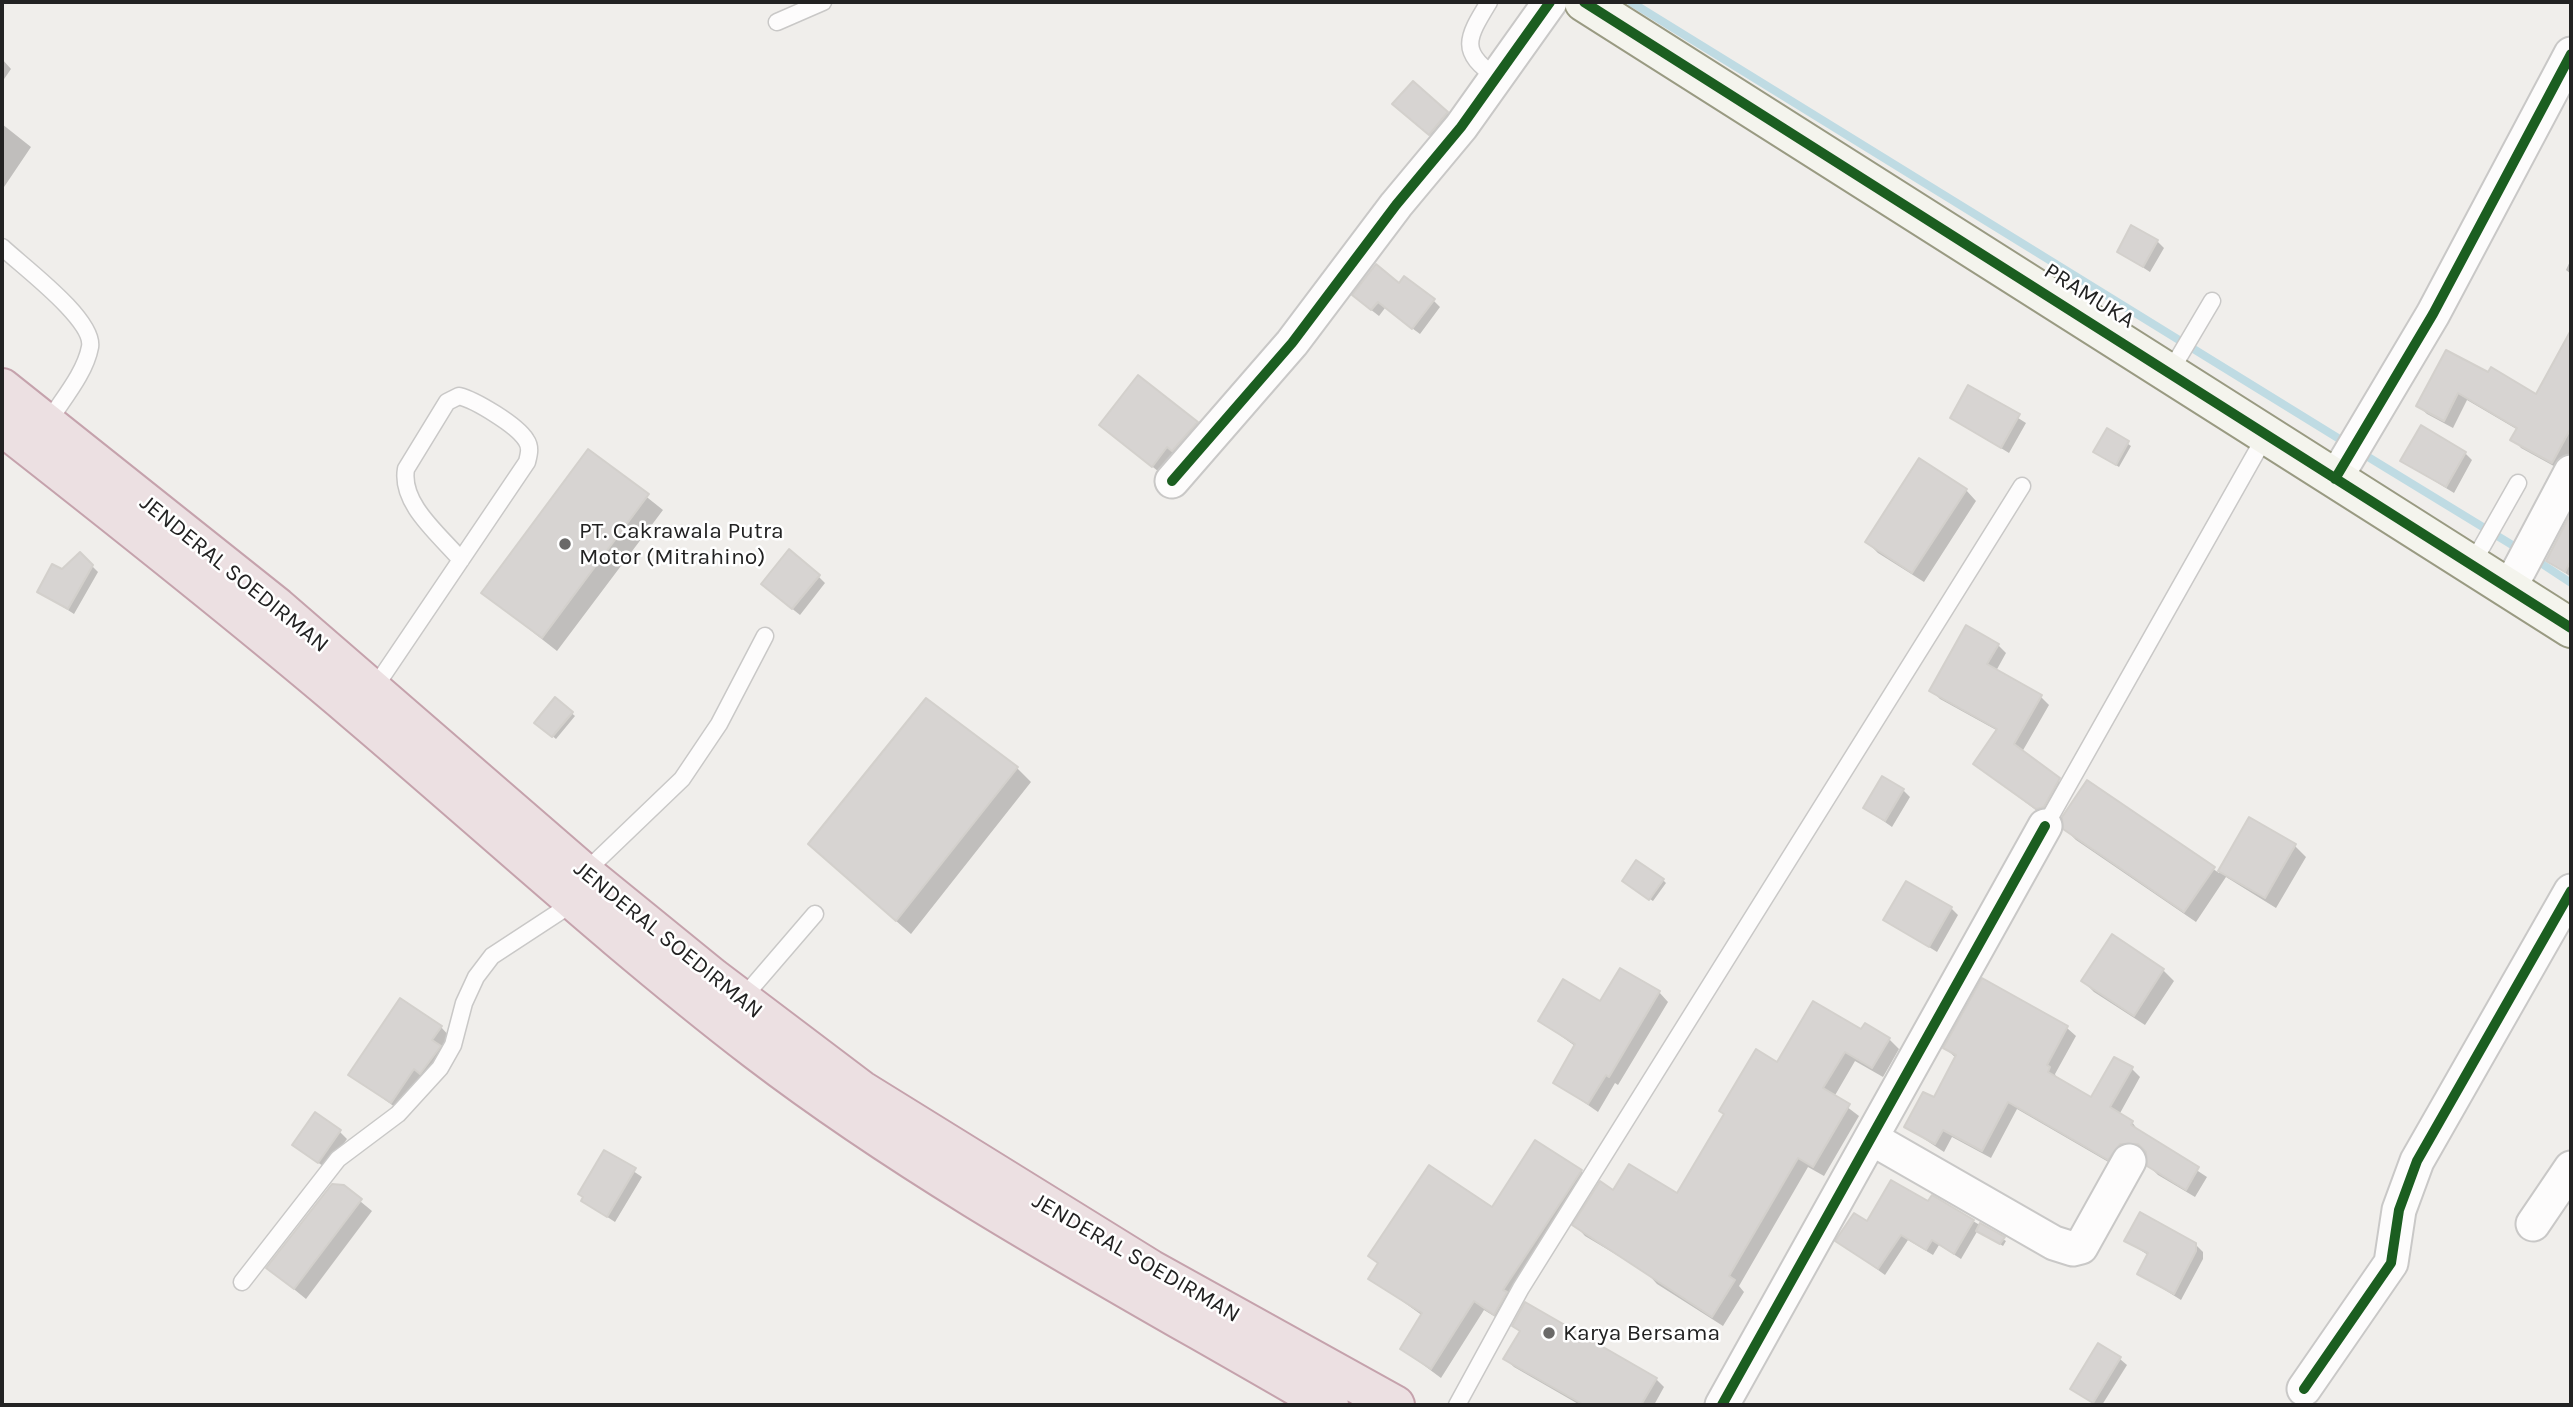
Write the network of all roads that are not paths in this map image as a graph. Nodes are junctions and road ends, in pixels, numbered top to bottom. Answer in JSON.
{"nodes":[{"id":1,"x":823,"y":2,"type":"edge"},
{"id":2,"x":1489,"y":2,"type":"edge"},
{"id":3,"x":1550,"y":2,"type":"edge"},
{"id":4,"x":1584,"y":2,"type":"edge"},
{"id":5,"x":777,"y":22,"type":"dead end"},
{"id":6,"x":2571,"y":54,"type":"edge"},
{"id":7,"x":1498,"y":78,"type":"junction"},
{"id":8,"x":2,"y":247,"type":"edge"},
{"id":9,"x":2212,"y":301,"type":"dead end"},
{"id":10,"x":2175,"y":363,"type":"junction"},
{"id":11,"x":2,"y":388,"type":"edge"},
{"id":12,"x":47,"y":424,"type":"junction"},
{"id":13,"x":2,"y":426,"type":"edge"},
{"id":14,"x":2266,"y":435,"type":"junction"},
{"id":15,"x":2571,"y":472,"type":"edge"},
{"id":16,"x":2339,"y":473,"type":"junction"},
{"id":17,"x":1172,"y":481,"type":"dead end"},
{"id":18,"x":2518,"y":483,"type":"dead end"},
{"id":19,"x":2022,"y":486,"type":"dead end"},
{"id":20,"x":2477,"y":555,"type":"junction"},
{"id":21,"x":461,"y":560,"type":"junction"},
{"id":22,"x":2522,"y":567,"type":"junction"},
{"id":23,"x":2571,"y":628,"type":"edge"},
{"id":24,"x":765,"y":636,"type":"dead end"},
{"id":25,"x":373,"y":690,"type":"junction"},
{"id":26,"x":2045,"y":825,"type":"joint"},
{"id":27,"x":580,"y":887,"type":"junction"},
{"id":28,"x":2571,"y":891,"type":"edge"},
{"id":29,"x":815,"y":914,"type":"dead end"},
{"id":30,"x":741,"y":1000,"type":"junction"},
{"id":31,"x":1871,"y":1138,"type":"junction"},
{"id":32,"x":2129,"y":1161,"type":"dead end"},
{"id":33,"x":2571,"y":1168,"type":"edge"},
{"id":34,"x":2533,"y":1224,"type":"dead end"},
{"id":35,"x":242,"y":1282,"type":"dead end"},
{"id":36,"x":2304,"y":1389,"type":"dead end"},
{"id":37,"x":1329,"y":1405,"type":"edge"},
{"id":38,"x":1395,"y":1405,"type":"edge"},
{"id":39,"x":1457,"y":1405,"type":"edge"},
{"id":40,"x":1723,"y":1405,"type":"edge"}],
"edges":[{"from":1,"to":5,"type":"lane"},
{"from":2,"to":7,"type":"lane"},
{"from":3,"to":7,"type":"street"},
{"from":4,"to":10,"type":"street","name":"PRAMUKA"},
{"from":6,"to":16,"type":"street"},
{"from":7,"to":17,"type":"street"},
{"from":8,"to":12,"type":"lane"},
{"from":9,"to":10,"type":"lane"},
{"from":10,"to":14,"type":"street","name":"PRAMUKA"},
{"from":11,"to":12,"type":"highway","name":"JENDERAL SOEDIRMAN"},
{"from":12,"to":25,"type":"highway","name":"JENDERAL SOEDIRMAN"},
{"from":13,"to":27,"type":"highway","name":"JENDERAL SOEDIRMAN"},
{"from":14,"to":16,"type":"street","name":"PRAMUKA"},
{"from":14,"to":26,"type":"lane"},
{"from":15,"to":22,"type":"street"},
{"from":16,"to":20,"type":"street","name":"PRAMUKA"},
{"from":18,"to":20,"type":"lane"},
{"from":19,"to":39,"type":"lane"},
{"from":20,"to":22,"type":"street","name":"PRAMUKA"},
{"from":21,"to":21,"type":"lane"},
{"from":21,"to":25,"type":"lane"},
{"from":22,"to":23,"type":"street","name":"PRAMUKA"},
{"from":24,"to":27,"type":"lane"},
{"from":25,"to":27,"type":"highway","name":"JENDERAL SOEDIRMAN"},
{"from":26,"to":31,"type":"street"},
{"from":27,"to":30,"type":"highway","name":"JENDERAL SOEDIRMAN"},
{"from":27,"to":35,"type":"lane"},
{"from":27,"to":37,"type":"highway","name":"JENDERAL SOEDIRMAN"},
{"from":28,"to":36,"type":"street"},
{"from":29,"to":30,"type":"lane"},
{"from":30,"to":38,"type":"highway","name":"JENDERAL SOEDIRMAN"},
{"from":31,"to":32,"type":"street"},
{"from":31,"to":40,"type":"street"},
{"from":33,"to":34,"type":"street"}]}
